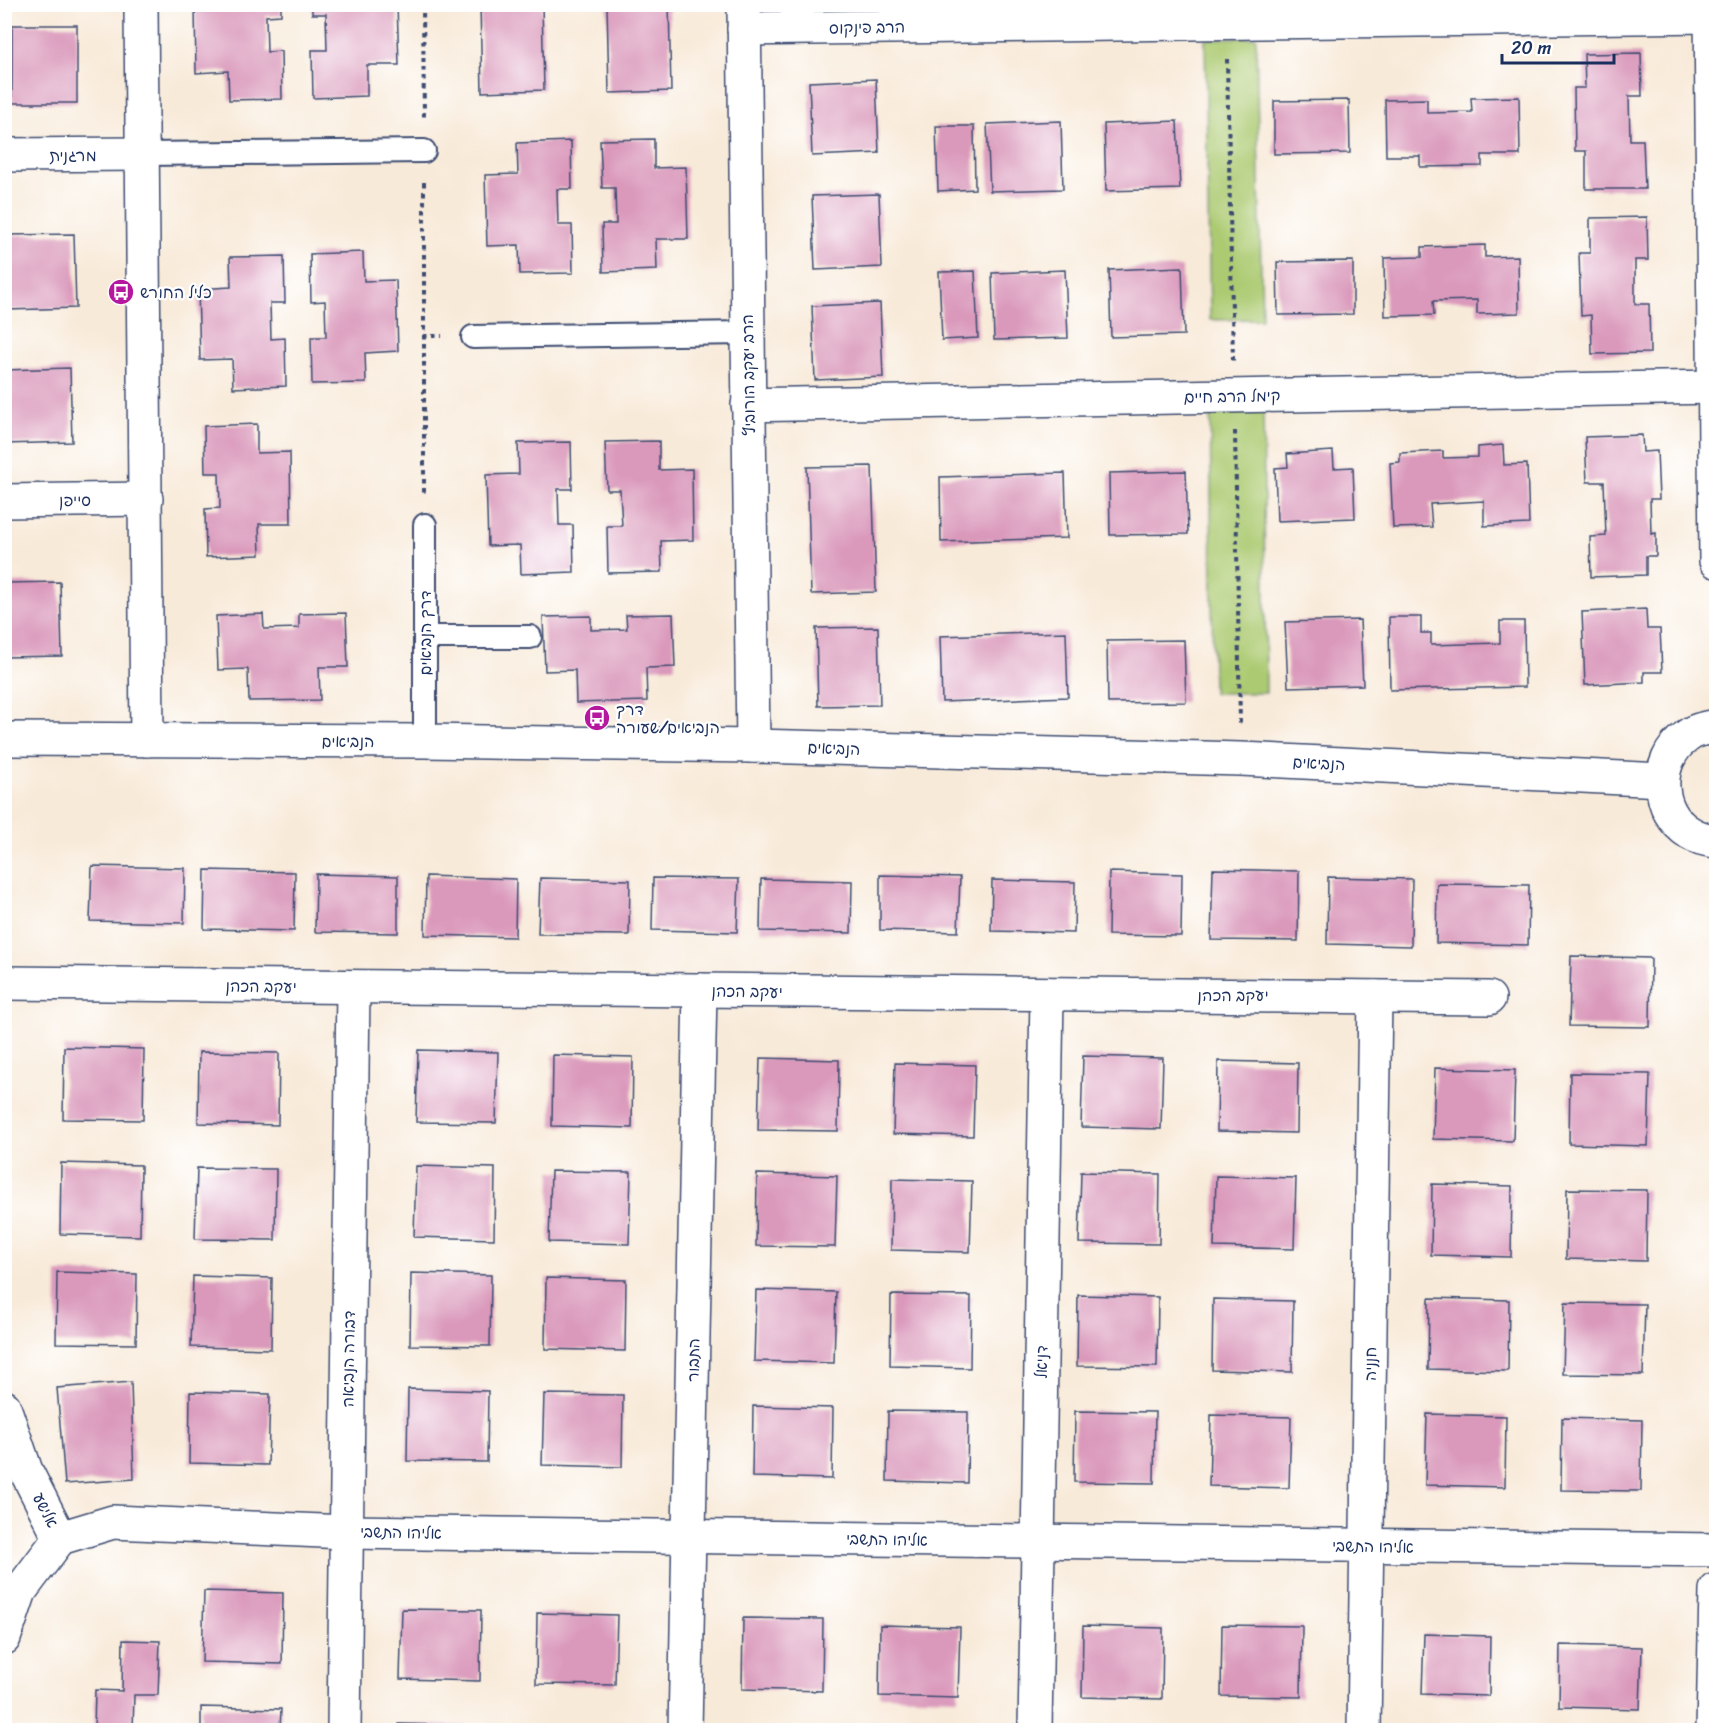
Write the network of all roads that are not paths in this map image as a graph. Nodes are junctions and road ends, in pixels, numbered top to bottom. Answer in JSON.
{"nodes":[{"id":1,"x":141,"y":4,"type":"edge"},
{"id":2,"x":1711,"y":10,"type":"edge"},
{"id":3,"x":744,"y":17,"type":"edge"},
{"id":4,"x":424,"y":151,"type":"road end"},
{"id":5,"x":142,"y":154,"type":"junction"},
{"id":6,"x":4,"y":155,"type":"edge"},
{"id":7,"x":1714,"y":164,"type":"edge"},
{"id":8,"x":747,"y":333,"type":"junction"},
{"id":9,"x":473,"y":337,"type":"dead end"},
{"id":10,"x":1715,"y":387,"type":"junction"},
{"id":11,"x":748,"y":405,"type":"junction"},
{"id":12,"x":1716,"y":446,"type":"edge"},
{"id":13,"x":146,"y":499,"type":"junction"},
{"id":14,"x":4,"y":501,"type":"edge"},
{"id":15,"x":425,"y":525,"type":"road end"},
{"id":16,"x":1716,"y":561,"type":"edge"},
{"id":17,"x":425,"y":637,"type":"junction"},
{"id":18,"x":530,"y":637,"type":"dead end"},
{"id":19,"x":1716,"y":726,"type":"edge"},
{"id":20,"x":4,"y":740,"type":"edge"},
{"id":21,"x":147,"y":740,"type":"junction"},
{"id":22,"x":425,"y":741,"type":"junction"},
{"id":23,"x":753,"y":746,"type":"junction"},
{"id":24,"x":1662,"y":780,"type":"junction"},
{"id":25,"x":1716,"y":841,"type":"edge"},
{"id":26,"x":4,"y":983,"type":"edge"},
{"id":27,"x":353,"y":988,"type":"junction"},
{"id":28,"x":700,"y":990,"type":"junction"},
{"id":29,"x":1047,"y":994,"type":"junction"},
{"id":30,"x":1375,"y":996,"type":"junction"},
{"id":31,"x":1490,"y":998,"type":"dead end"},
{"id":32,"x":4,"y":1407,"type":"edge"},
{"id":33,"x":346,"y":1532,"type":"junction"},
{"id":34,"x":689,"y":1536,"type":"junction"},
{"id":35,"x":60,"y":1538,"type":"junction"},
{"id":36,"x":1038,"y":1541,"type":"junction"},
{"id":37,"x":1367,"y":1546,"type":"junction"},
{"id":38,"x":1716,"y":1550,"type":"edge"},
{"id":39,"x":1716,"y":1590,"type":"edge"},
{"id":40,"x":4,"y":1638,"type":"edge"},
{"id":41,"x":344,"y":1731,"type":"edge"},
{"id":42,"x":686,"y":1731,"type":"edge"},
{"id":43,"x":1035,"y":1731,"type":"edge"},
{"id":44,"x":1364,"y":1731,"type":"edge"},
{"id":45,"x":1713,"y":1731,"type":"edge"}],
"edges":[{"from":1,"to":5,"type":"street"},
{"from":2,"to":3,"type":"street","name":"הרב פינקוס"},
{"from":2,"to":7,"type":"street"},
{"from":3,"to":8,"type":"street","name":"הרב יעקב הורוביץ"},
{"from":4,"to":5,"type":"lane"},
{"from":5,"to":6,"type":"street","name":"מרגנית"},
{"from":5,"to":13,"type":"street"},
{"from":7,"to":10,"type":"street"},
{"from":8,"to":9,"type":"lane"},
{"from":8,"to":11,"type":"street","name":"הרב יעקב הורוביץ"},
{"from":10,"to":11,"type":"street","name":"קימל הרב חיים"},
{"from":10,"to":12,"type":"street"},
{"from":11,"to":23,"type":"street","name":"הרב יעקב הורוביץ"},
{"from":12,"to":16,"type":"street"},
{"from":13,"to":14,"type":"street","name":"סייפן"},
{"from":13,"to":21,"type":"street"},
{"from":15,"to":17,"type":"lane","name":"דרך הנביאים"},
{"from":17,"to":18,"type":"lane"},
{"from":17,"to":22,"type":"lane","name":"דרך הנביאים"},
{"from":19,"to":24,"type":"street"},
{"from":20,"to":21,"type":"street","name":"הנביאים"},
{"from":21,"to":22,"type":"street","name":"הנביאים"},
{"from":22,"to":23,"type":"street","name":"הנביאים"},
{"from":23,"to":24,"type":"street","name":"הנביאים"},
{"from":24,"to":25,"type":"street"},
{"from":26,"to":27,"type":"street","name":"יעקב הכהן"},
{"from":27,"to":28,"type":"street","name":"יעקב הכהן"},
{"from":27,"to":33,"type":"street","name":"דבורה הנביאה"},
{"from":28,"to":29,"type":"street","name":"יעקב הכהן"},
{"from":28,"to":34,"type":"street","name":"התבור"},
{"from":29,"to":30,"type":"street","name":"יעקב הכהן"},
{"from":29,"to":36,"type":"street","name":"דניאל"},
{"from":30,"to":31,"type":"street","name":"יעקב הכהן"},
{"from":30,"to":37,"type":"street","name":"חנניה"},
{"from":32,"to":35,"type":"street","name":"אלישע"},
{"from":33,"to":34,"type":"street","name":"אליהו התשבי"},
{"from":33,"to":35,"type":"street","name":"אליהו התשבי"},
{"from":33,"to":41,"type":"street","name":"דבורה הנביאה"},
{"from":34,"to":36,"type":"street","name":"אליהו התשבי"},
{"from":34,"to":42,"type":"street","name":"התבור"},
{"from":35,"to":40,"type":"street","name":"אלישע"},
{"from":36,"to":37,"type":"street","name":"אליהו התשבי"},
{"from":36,"to":43,"type":"street","name":"דניאל"},
{"from":37,"to":38,"type":"street","name":"אליהו התשבי"},
{"from":37,"to":44,"type":"street","name":"חנניה"},
{"from":39,"to":45,"type":"street"}]}
